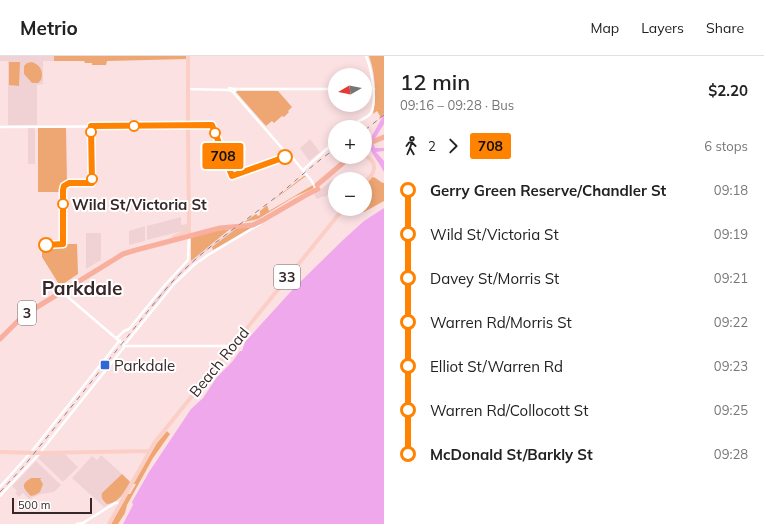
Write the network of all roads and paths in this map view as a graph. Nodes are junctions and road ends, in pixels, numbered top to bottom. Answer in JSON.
{"nodes":[{"id":1,"x":188,"y":56,"type":"edge"},
{"id":2,"x":367,"y":56,"type":"edge"},
{"id":3,"x":188,"y":89,"type":"junction"},
{"id":4,"x":328,"y":89,"type":"edge"},
{"id":5,"x":374,"y":89,"type":"joint"},
{"id":6,"x":232,"y":90,"type":"junction"},
{"id":7,"x":360,"y":120,"type":"edge"},
{"id":8,"x":188,"y":125,"type":"junction"},
{"id":9,"x":0,"y":127,"type":"edge"},
{"id":10,"x":384,"y":137,"type":"edge"},
{"id":11,"x":372,"y":143,"type":"edge"},
{"id":12,"x":328,"y":147,"type":"edge"},
{"id":13,"x":372,"y":162,"type":"edge"},
{"id":14,"x":342,"y":164,"type":"edge"},
{"id":15,"x":303,"y":169,"type":"junction"},
{"id":16,"x":372,"y":174,"type":"edge"},
{"id":17,"x":316,"y":186,"type":"junction"},
{"id":18,"x":291,"y":204,"type":"junction"},
{"id":19,"x":337,"y":216,"type":"edge"},
{"id":20,"x":258,"y":223,"type":"junction"},
{"id":21,"x":190,"y":232,"type":"junction"},
{"id":22,"x":174,"y":237,"type":"junction"},
{"id":23,"x":180,"y":237,"type":"junction"},
{"id":24,"x":146,"y":246,"type":"junction"},
{"id":25,"x":61,"y":290,"type":"junction"},
{"id":26,"x":0,"y":335,"type":"edge"},
{"id":27,"x":0,"y":339,"type":"edge"},
{"id":28,"x":124,"y":343,"type":"junction"},
{"id":29,"x":232,"y":346,"type":"junction"},
{"id":30,"x":150,"y":451,"type":"junction"},
{"id":31,"x":0,"y":452,"type":"edge"},
{"id":32,"x":40,"y":452,"type":"junction"},
{"id":33,"x":0,"y":487,"type":"edge"},
{"id":34,"x":0,"y":496,"type":"edge"},
{"id":35,"x":118,"y":504,"type":"junction"},
{"id":36,"x":77,"y":524,"type":"edge"},
{"id":37,"x":109,"y":524,"type":"edge"}],
"edges":[{"from":1,"to":3,"type":"main road"},
{"from":2,"to":5,"type":"street"},
{"from":3,"to":6,"type":"street"},
{"from":3,"to":8,"type":"main road"},
{"from":4,"to":6,"type":"street"},
{"from":5,"to":7,"type":"street"},
{"from":6,"to":15,"type":"street"},
{"from":8,"to":9,"type":"street"},
{"from":8,"to":21,"type":"main road"},
{"from":10,"to":11,"type":"highway"},
{"from":12,"to":15,"type":"street"},
{"from":13,"to":16,"type":"main road"},
{"from":14,"to":17,"type":"highway","number":"3"},
{"from":15,"to":17,"type":"street"},
{"from":17,"to":18,"type":"highway","number":"3"},
{"from":18,"to":20,"type":"street"},
{"from":18,"to":20,"type":"highway","number":"3"},
{"from":19,"to":29,"type":"main road","name":"Beach Road","number":"33"},
{"from":20,"to":21,"type":"highway","number":"3"},
{"from":20,"to":28,"type":"street"},
{"from":21,"to":22,"type":"main road"},
{"from":21,"to":23,"type":"highway","number":"3"},
{"from":21,"to":28,"type":"street"},
{"from":22,"to":23,"type":"highway","number":"3"},
{"from":22,"to":24,"type":"highway","number":"3"},
{"from":23,"to":24,"type":"highway","number":"3"},
{"from":24,"to":25,"type":"highway","number":"3"},
{"from":25,"to":26,"type":"highway","number":"3"},
{"from":25,"to":27,"type":"highway","number":"3"},
{"from":25,"to":28,"type":"street"},
{"from":28,"to":29,"type":"street"},
{"from":28,"to":32,"type":"street"},
{"from":28,"to":32,"type":"street"},
{"from":29,"to":30,"type":"main road","name":"Beach Road","number":"33"},
{"from":30,"to":32,"type":"main road"},
{"from":30,"to":35,"type":"main road","name":"Beach Road","number":"33"},
{"from":31,"to":32,"type":"main road"},
{"from":32,"to":33,"type":"street"},
{"from":32,"to":34,"type":"street"},
{"from":35,"to":36,"type":"street"},
{"from":35,"to":37,"type":"main road","name":"Beach Road","number":"33"}]}
